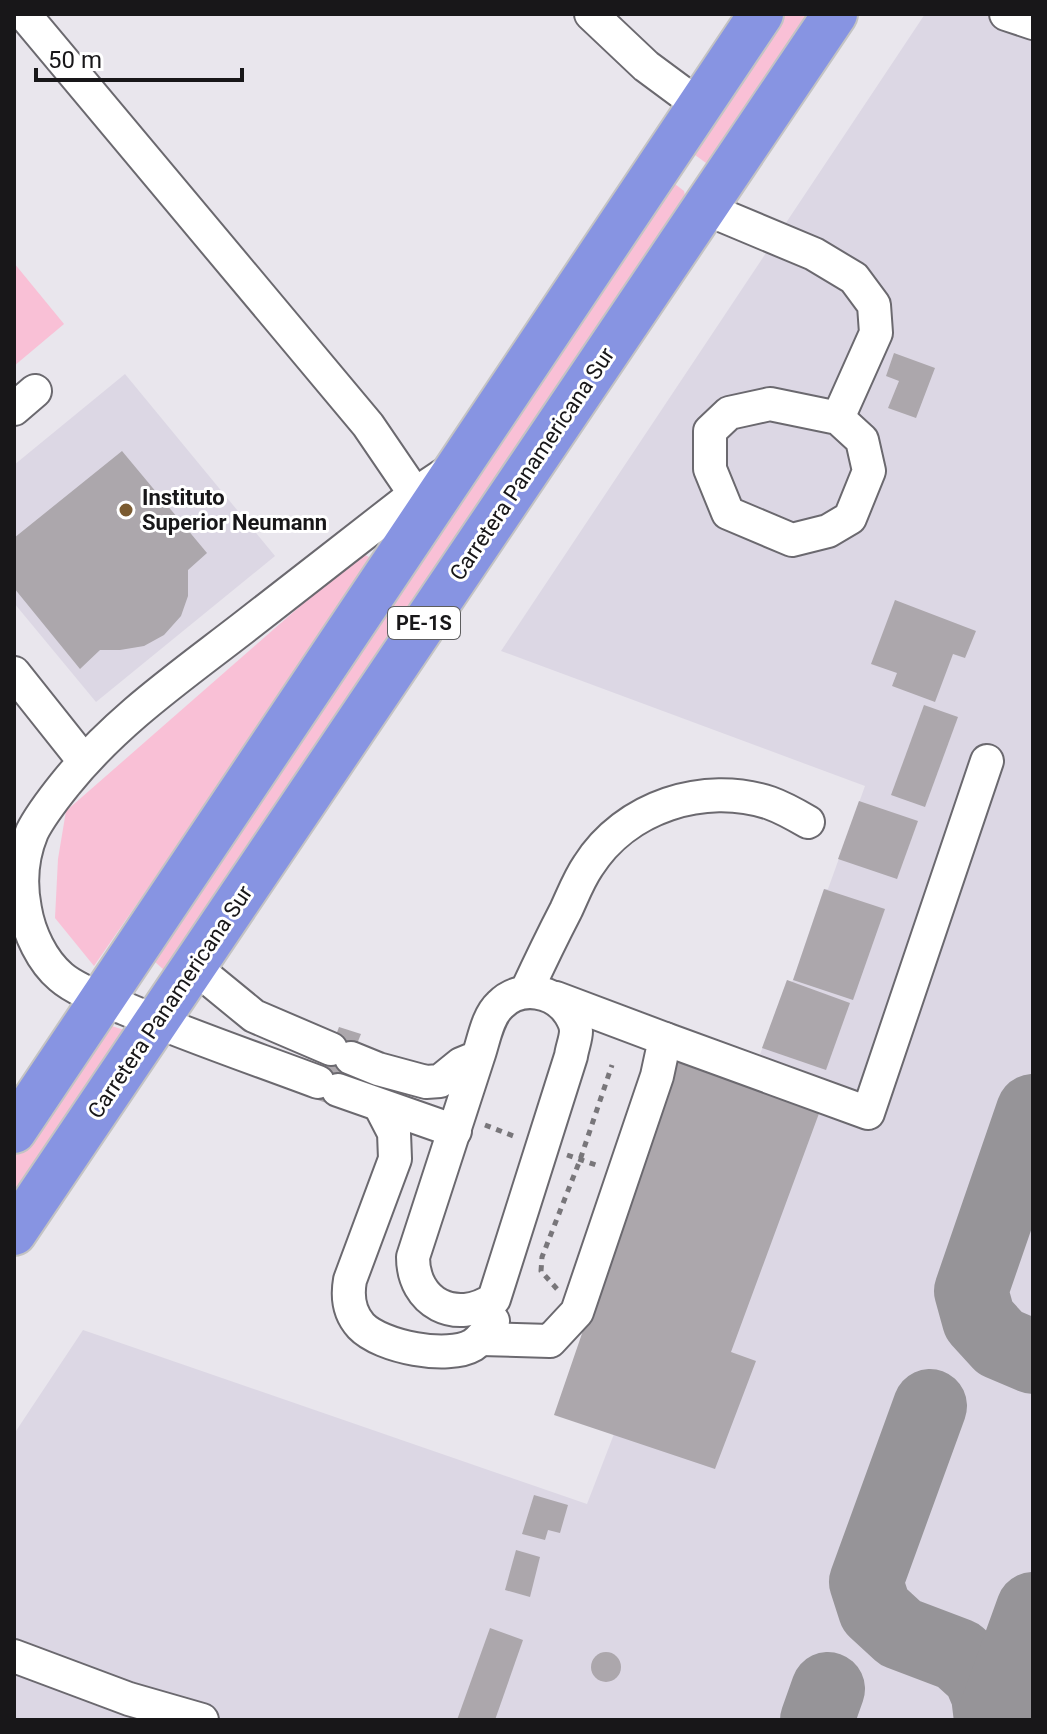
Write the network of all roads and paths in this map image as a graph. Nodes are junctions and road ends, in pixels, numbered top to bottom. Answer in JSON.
{"nodes":[{"id":1,"x":24,"y":14,"type":"edge"},
{"id":2,"x":591,"y":14,"type":"edge"},
{"id":3,"x":761,"y":14,"type":"edge"},
{"id":4,"x":835,"y":14,"type":"edge"},
{"id":5,"x":1006,"y":14,"type":"edge"},
{"id":6,"x":1033,"y":23,"type":"edge"},
{"id":7,"x":700,"y":106,"type":"junction"},
{"id":8,"x":665,"y":158,"type":"junction"},
{"id":9,"x":710,"y":200,"type":"junction"},
{"id":10,"x":838,"y":418,"type":"junction"},
{"id":11,"x":461,"y":463,"type":"junction"},
{"id":12,"x":415,"y":494,"type":"junction"},
{"id":13,"x":14,"y":673,"type":"edge"},
{"id":14,"x":84,"y":761,"type":"junction"},
{"id":15,"x":987,"y":761,"type":"dead end"},
{"id":16,"x":808,"y":822,"type":"dead end"},
{"id":17,"x":199,"y":957,"type":"junction"},
{"id":18,"x":538,"y":994,"type":"junction"},
{"id":19,"x":103,"y":999,"type":"junction"},
{"id":20,"x":156,"y":1022,"type":"junction"},
{"id":21,"x":665,"y":1039,"type":"junction"},
{"id":22,"x":478,"y":1057,"type":"junction"},
{"id":23,"x":612,"y":1065,"type":"dead end"},
{"id":24,"x":380,"y":1106,"type":"junction"},
{"id":25,"x":457,"y":1123,"type":"junction"},
{"id":26,"x":14,"y":1131,"type":"edge"},
{"id":27,"x":542,"y":1147,"type":"junction"},
{"id":28,"x":580,"y":1160,"type":"junction"},
{"id":29,"x":624,"y":1175,"type":"junction"},
{"id":30,"x":14,"y":1233,"type":"edge"},
{"id":31,"x":494,"y":1299,"type":"junction"},
{"id":32,"x":577,"y":1312,"type":"junction"},
{"id":33,"x":481,"y":1339,"type":"junction"},
{"id":34,"x":14,"y":1656,"type":"edge"},
{"id":35,"x":202,"y":1720,"type":"edge"}],
"edges":[{"from":1,"to":12,"type":"lane"},
{"from":2,"to":7,"type":"lane"},
{"from":3,"to":7,"type":"highway","number":"PE-1S"},
{"from":4,"to":9,"type":"highway","name":"Carretera Panamericana Sur","number":"PE-1S"},
{"from":5,"to":6,"type":"lane"},
{"from":7,"to":8,"type":"highway","number":"PE-1S"},
{"from":8,"to":9,"type":"highway"},
{"from":8,"to":11,"type":"highway","number":"PE-1S"},
{"from":9,"to":10,"type":"lane"},
{"from":9,"to":17,"type":"highway","name":"Carretera Panamericana Sur","number":"PE-1S"},
{"from":10,"to":10,"type":"lane"},
{"from":11,"to":12,"type":"lane"},
{"from":11,"to":19,"type":"highway","number":"PE-1S"},
{"from":12,"to":14,"type":"lane"},
{"from":13,"to":14,"type":"lane"},
{"from":14,"to":19,"type":"lane"},
{"from":15,"to":21,"type":"lane"},
{"from":16,"to":18,"type":"lane"},
{"from":17,"to":20,"type":"highway","name":"Carretera Panamericana Sur","number":"PE-1S"},
{"from":17,"to":22,"type":"lane"},
{"from":18,"to":21,"type":"lane"},
{"from":18,"to":22,"type":"lane"},
{"from":18,"to":27,"type":"lane"},
{"from":19,"to":20,"type":"lane"},
{"from":19,"to":26,"type":"highway","number":"PE-1S"},
{"from":20,"to":24,"type":"lane"},
{"from":20,"to":30,"type":"highway","name":"Carretera Panamericana Sur","number":"PE-1S"},
{"from":21,"to":29,"type":"lane"},
{"from":22,"to":25,"type":"lane"},
{"from":23,"to":28,"type":"path"},
{"from":24,"to":25,"type":"lane"},
{"from":24,"to":33,"type":"lane"},
{"from":25,"to":27,"type":"path"},
{"from":25,"to":31,"type":"lane"},
{"from":27,"to":28,"type":"path"},
{"from":27,"to":31,"type":"lane"},
{"from":28,"to":29,"type":"path"},
{"from":28,"to":32,"type":"path"},
{"from":29,"to":32,"type":"lane"},
{"from":31,"to":33,"type":"lane"},
{"from":32,"to":33,"type":"lane"},
{"from":34,"to":35,"type":"lane"}]}
